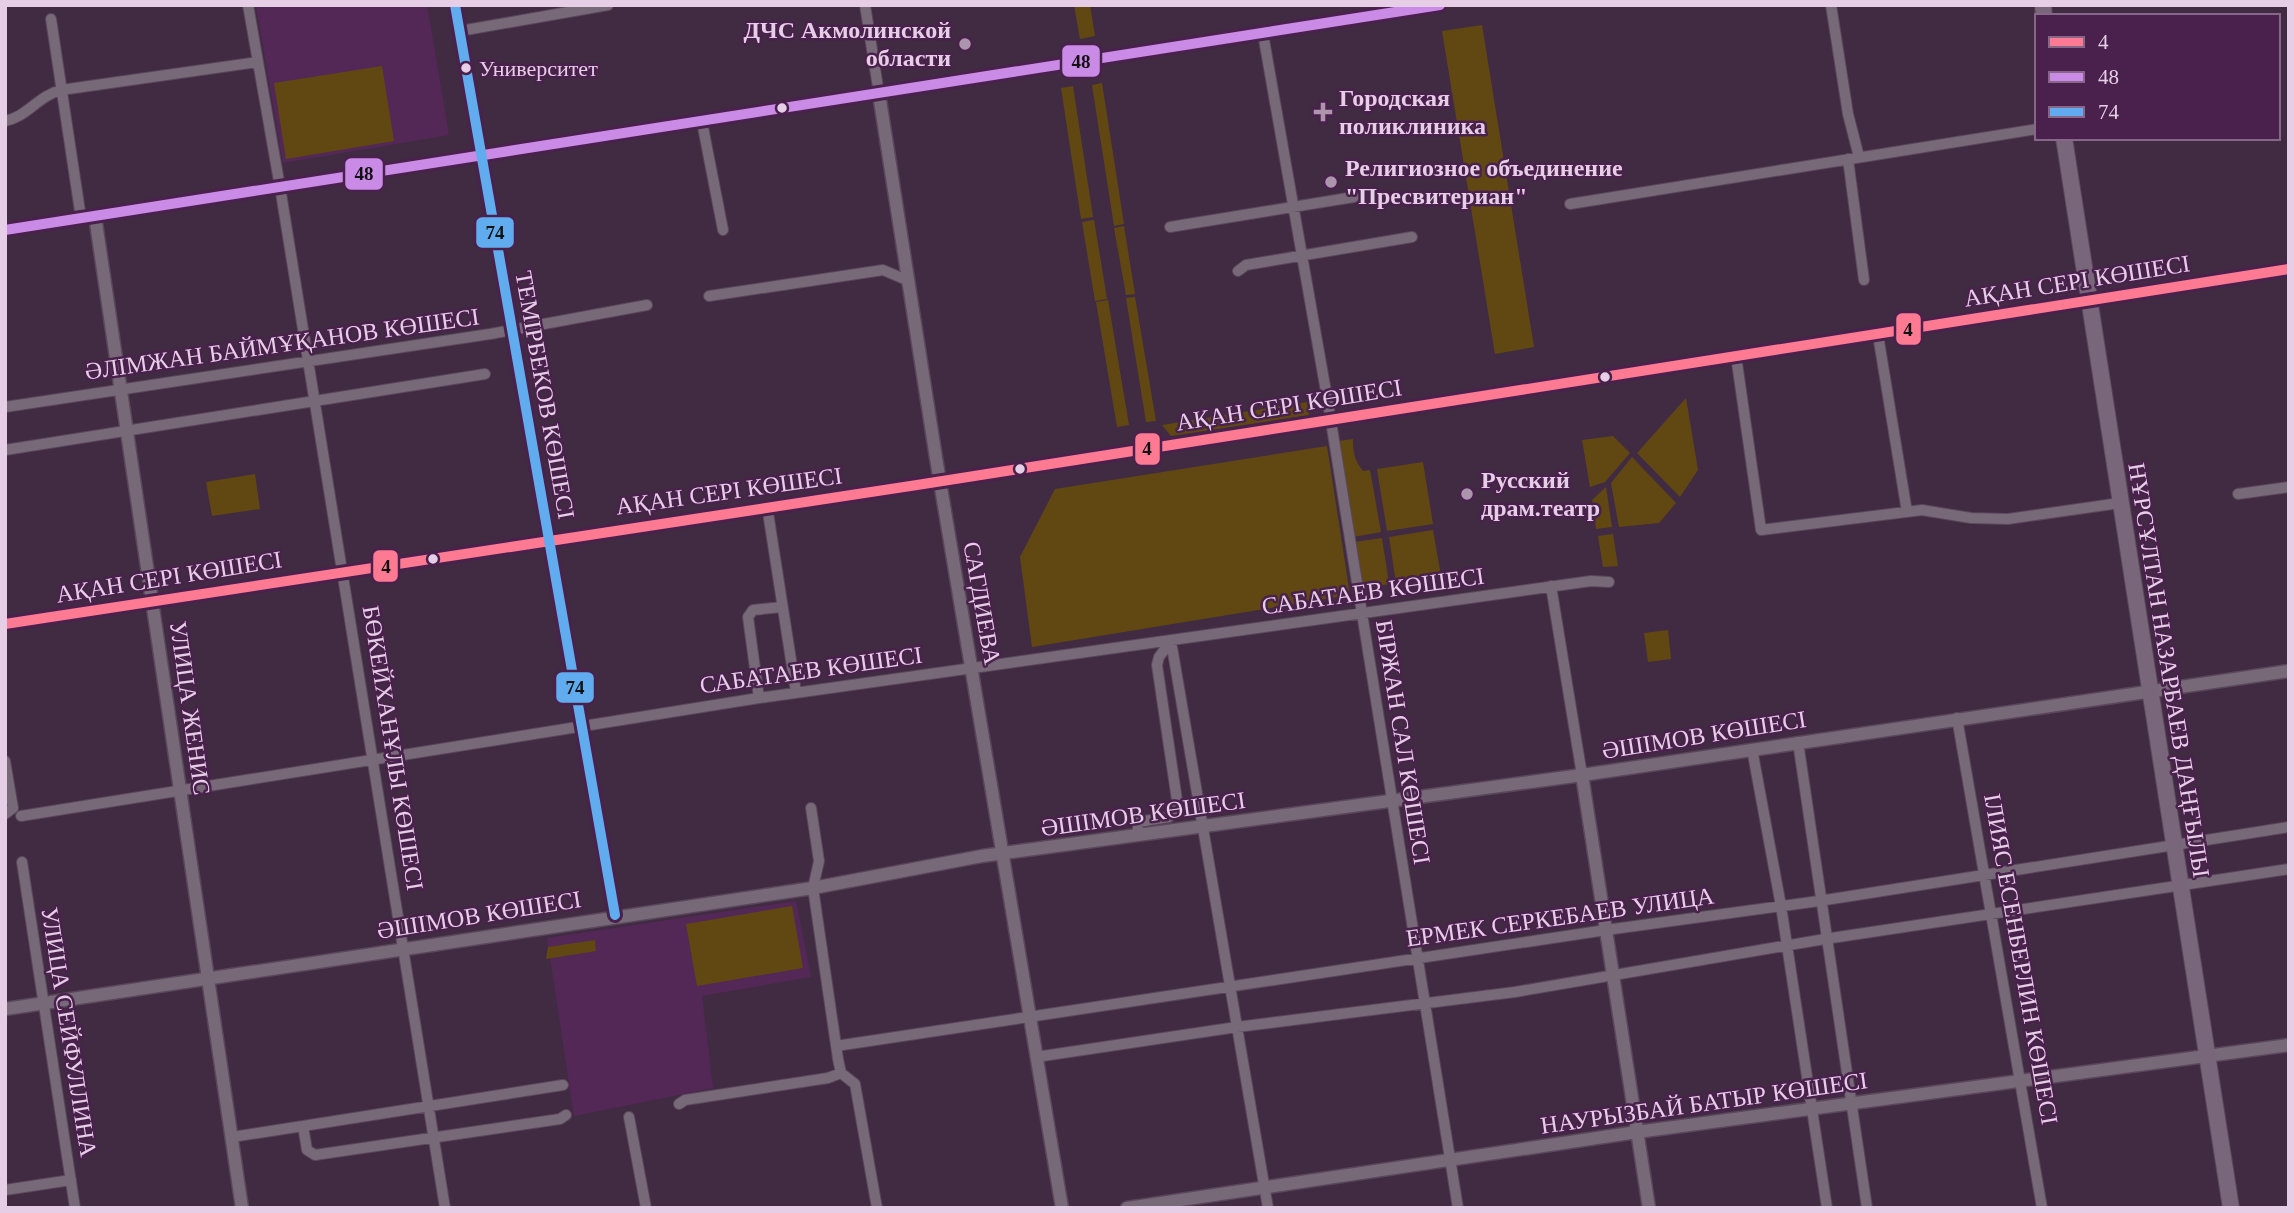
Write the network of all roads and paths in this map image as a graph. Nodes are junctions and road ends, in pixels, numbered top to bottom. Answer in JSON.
{"nodes":[{"id":1,"x":248,"y":5,"type":"edge"},
{"id":2,"x":455,"y":5,"type":"edge"},
{"id":3,"x":608,"y":5,"type":"edge"},
{"id":4,"x":864,"y":5,"type":"edge"},
{"id":5,"x":1440,"y":5,"type":"edge"},
{"id":6,"x":1831,"y":5,"type":"edge"},
{"id":7,"x":51,"y":19,"type":"dead end"},
{"id":8,"x":460,"y":31,"type":"junction"},
{"id":9,"x":1263,"y":34,"type":"junction"},
{"id":10,"x":258,"y":62,"type":"junction"},
{"id":11,"x":61,"y":90,"type":"junction"},
{"id":12,"x":879,"y":94,"type":"junction"},
{"id":13,"x":5,"y":121,"type":"edge"},
{"id":14,"x":702,"y":122,"type":"junction"},
{"id":15,"x":2035,"y":128,"type":"edge"},
{"id":16,"x":2064,"y":140,"type":"edge"},
{"id":17,"x":482,"y":156,"type":"junction"},
{"id":18,"x":1853,"y":158,"type":"junction"},
{"id":19,"x":280,"y":187,"type":"junction"},
{"id":20,"x":1354,"y":197,"type":"dead end"},
{"id":21,"x":1570,"y":204,"type":"dead end"},
{"id":22,"x":1291,"y":208,"type":"junction"},
{"id":23,"x":95,"y":216,"type":"junction"},
{"id":24,"x":81,"y":218,"type":"junction"},
{"id":25,"x":1170,"y":227,"type":"dead end"},
{"id":26,"x":5,"y":230,"type":"edge"},
{"id":27,"x":723,"y":230,"type":"dead end"},
{"id":28,"x":1412,"y":237,"type":"dead end"},
{"id":29,"x":1300,"y":256,"type":"junction"},
{"id":30,"x":2289,"y":269,"type":"edge"},
{"id":31,"x":1238,"y":271,"type":"dead end"},
{"id":32,"x":1864,"y":280,"type":"dead end"},
{"id":33,"x":909,"y":281,"type":"junction"},
{"id":34,"x":709,"y":296,"type":"dead end"},
{"id":35,"x":2088,"y":299,"type":"junction"},
{"id":36,"x":647,"y":306,"type":"dead end"},
{"id":37,"x":512,"y":329,"type":"junction"},
{"id":38,"x":1878,"y":335,"type":"junction"},
{"id":39,"x":1736,"y":356,"type":"junction"},
{"id":40,"x":308,"y":361,"type":"junction"},
{"id":41,"x":485,"y":374,"type":"dead end"},
{"id":42,"x":122,"y":388,"type":"junction"},
{"id":43,"x":314,"y":401,"type":"junction"},
{"id":44,"x":5,"y":407,"type":"edge"},
{"id":45,"x":1330,"y":420,"type":"junction"},
{"id":46,"x":127,"y":432,"type":"junction"},
{"id":47,"x":5,"y":450,"type":"edge"},
{"id":48,"x":940,"y":482,"type":"junction"},
{"id":49,"x":2289,"y":487,"type":"edge"},
{"id":50,"x":2238,"y":494,"type":"dead end"},
{"id":51,"x":2120,"y":503,"type":"junction"},
{"id":52,"x":767,"y":506,"type":"junction"},
{"id":53,"x":1907,"y":512,"type":"junction"},
{"id":54,"x":549,"y":539,"type":"junction"},
{"id":55,"x":342,"y":572,"type":"junction"},
{"id":56,"x":1609,"y":582,"type":"dead end"},
{"id":57,"x":1551,"y":586,"type":"junction"},
{"id":58,"x":153,"y":601,"type":"junction"},
{"id":59,"x":782,"y":607,"type":"junction"},
{"id":60,"x":1360,"y":613,"type":"junction"},
{"id":61,"x":5,"y":624,"type":"edge"},
{"id":62,"x":1171,"y":641,"type":"junction"},
{"id":63,"x":972,"y":669,"type":"junction"},
{"id":64,"x":2289,"y":671,"type":"edge"},
{"id":65,"x":2149,"y":689,"type":"junction"},
{"id":66,"x":796,"y":692,"type":"junction"},
{"id":67,"x":759,"y":698,"type":"junction"},
{"id":68,"x":1957,"y":718,"type":"junction"},
{"id":69,"x":582,"y":726,"type":"junction"},
{"id":70,"x":1798,"y":742,"type":"junction"},
{"id":71,"x":1752,"y":749,"type":"junction"},
{"id":72,"x":372,"y":759,"type":"junction"},
{"id":73,"x":5,"y":761,"type":"edge"},
{"id":74,"x":1582,"y":775,"type":"junction"},
{"id":75,"x":181,"y":791,"type":"junction"},
{"id":76,"x":1391,"y":800,"type":"junction"},
{"id":77,"x":811,"y":808,"type":"dead end"},
{"id":78,"x":9,"y":811,"type":"edge"},
{"id":79,"x":22,"y":816,"type":"dead end"},
{"id":80,"x":2289,"y":827,"type":"edge"},
{"id":81,"x":1201,"y":828,"type":"junction"},
{"id":82,"x":1138,"y":836,"type":"junction"},
{"id":83,"x":2174,"y":844,"type":"junction"},
{"id":84,"x":1003,"y":853,"type":"junction"},
{"id":85,"x":22,"y":862,"type":"dead end"},
{"id":86,"x":2289,"y":869,"type":"edge"},
{"id":87,"x":1985,"y":875,"type":"junction"},
{"id":88,"x":2180,"y":886,"type":"junction"},
{"id":89,"x":813,"y":888,"type":"junction"},
{"id":90,"x":1819,"y":901,"type":"junction"},
{"id":91,"x":1781,"y":906,"type":"junction"},
{"id":92,"x":1992,"y":913,"type":"junction"},
{"id":93,"x":615,"y":915,"type":"junction"},
{"id":94,"x":1606,"y":930,"type":"junction"},
{"id":95,"x":1825,"y":939,"type":"junction"},
{"id":96,"x":1787,"y":946,"type":"junction"},
{"id":97,"x":404,"y":947,"type":"junction"},
{"id":98,"x":1417,"y":959,"type":"junction"},
{"id":99,"x":1612,"y":974,"type":"junction"},
{"id":100,"x":209,"y":976,"type":"junction"},
{"id":101,"x":1230,"y":986,"type":"junction"},
{"id":102,"x":1424,"y":1002,"type":"junction"},
{"id":103,"x":44,"y":1003,"type":"junction"},
{"id":104,"x":5,"y":1009,"type":"edge"},
{"id":105,"x":1030,"y":1015,"type":"junction"},
{"id":106,"x":1237,"y":1027,"type":"junction"},
{"id":107,"x":2289,"y":1045,"type":"edge"},
{"id":108,"x":836,"y":1046,"type":"junction"},
{"id":109,"x":1037,"y":1057,"type":"junction"},
{"id":110,"x":2209,"y":1058,"type":"junction"},
{"id":111,"x":841,"y":1073,"type":"junction"},
{"id":112,"x":2022,"y":1082,"type":"junction"},
{"id":113,"x":563,"y":1085,"type":"dead end"},
{"id":114,"x":679,"y":1104,"type":"dead end"},
{"id":115,"x":1850,"y":1104,"type":"junction"},
{"id":116,"x":429,"y":1107,"type":"junction"},
{"id":117,"x":1810,"y":1109,"type":"junction"},
{"id":118,"x":566,"y":1115,"type":"dead end"},
{"id":119,"x":629,"y":1117,"type":"dead end"},
{"id":120,"x":303,"y":1126,"type":"junction"},
{"id":121,"x":1637,"y":1132,"type":"junction"},
{"id":122,"x":232,"y":1137,"type":"junction"},
{"id":123,"x":434,"y":1139,"type":"junction"},
{"id":124,"x":1451,"y":1159,"type":"junction"},
{"id":125,"x":71,"y":1180,"type":"junction"},
{"id":126,"x":1265,"y":1186,"type":"junction"},
{"id":127,"x":5,"y":1190,"type":"edge"},
{"id":128,"x":75,"y":1208,"type":"edge"},
{"id":129,"x":242,"y":1208,"type":"edge"},
{"id":130,"x":445,"y":1208,"type":"edge"},
{"id":131,"x":646,"y":1208,"type":"edge"},
{"id":132,"x":877,"y":1208,"type":"edge"},
{"id":133,"x":1062,"y":1208,"type":"edge"},
{"id":134,"x":1126,"y":1208,"type":"edge"},
{"id":135,"x":1268,"y":1208,"type":"edge"},
{"id":136,"x":1458,"y":1208,"type":"edge"},
{"id":137,"x":1649,"y":1208,"type":"edge"},
{"id":138,"x":1827,"y":1208,"type":"edge"},
{"id":139,"x":1867,"y":1208,"type":"edge"},
{"id":140,"x":2042,"y":1208,"type":"edge"},
{"id":141,"x":2231,"y":1208,"type":"edge"}],
"edges":[{"from":1,"to":10,"type":"street","name":"БӨКЕЙХАНҰЛЫ КӨШЕСІ"},
{"from":2,"to":8,"type":"street","name":"ТЕМІРБЕКОВ КӨШЕСІ"},
{"from":3,"to":8,"type":"street"},
{"from":4,"to":12,"type":"street","name":"САГДИЕВА"},
{"from":5,"to":9,"type":"street"},
{"from":6,"to":18,"type":"street"},
{"from":7,"to":11,"type":"street"},
{"from":8,"to":17,"type":"street","name":"ТЕМІРБЕКОВ КӨШЕСІ"},
{"from":9,"to":12,"type":"street"},
{"from":9,"to":22,"type":"street","name":"БІРЖАН САЛ КӨШЕСІ"},
{"from":10,"to":11,"type":"street"},
{"from":10,"to":19,"type":"street","name":"БӨКЕЙХАНҰЛЫ КӨШЕСІ"},
{"from":11,"to":13,"type":"street"},
{"from":11,"to":24,"type":"street"},
{"from":12,"to":14,"type":"street"},
{"from":12,"to":33,"type":"street","name":"САГДИЕВА"},
{"from":14,"to":17,"type":"street"},
{"from":14,"to":27,"type":"street"},
{"from":15,"to":18,"type":"street"},
{"from":16,"to":35,"type":"highway","name":"НҰРСҰЛТАН НАЗАРБАЕВ ДАҢҒЫЛЫ"},
{"from":17,"to":19,"type":"street"},
{"from":17,"to":37,"type":"street","name":"ТЕМІРБЕКОВ КӨШЕСІ"},
{"from":18,"to":21,"type":"street"},
{"from":18,"to":32,"type":"street"},
{"from":19,"to":23,"type":"street"},
{"from":19,"to":40,"type":"street","name":"БӨКЕЙХАНҰЛЫ КӨШЕСІ"},
{"from":20,"to":22,"type":"street"},
{"from":22,"to":25,"type":"street"},
{"from":22,"to":29,"type":"street","name":"БІРЖАН САЛ КӨШЕСІ"},
{"from":23,"to":24,"type":"street"},
{"from":23,"to":42,"type":"street","name":"УЛИЦА ЖЕНИС"},
{"from":24,"to":26,"type":"street"},
{"from":28,"to":29,"type":"street"},
{"from":29,"to":31,"type":"street"},
{"from":29,"to":45,"type":"street","name":"БІРЖАН САЛ КӨШЕСІ"},
{"from":30,"to":35,"type":"street","name":"АҚАН СЕРІ КӨШЕСІ"},
{"from":33,"to":34,"type":"street"},
{"from":33,"to":48,"type":"street","name":"САГДИЕВА"},
{"from":35,"to":38,"type":"street","name":"АҚАН СЕРІ КӨШЕСІ"},
{"from":35,"to":51,"type":"highway","name":"НҰРСҰЛТАН НАЗАРБАЕВ ДАҢҒЫЛЫ"},
{"from":36,"to":37,"type":"street","name":"ӘЛІМЖАН БАЙМҰҚАНОВ КӨШЕСІ"},
{"from":37,"to":40,"type":"street","name":"ӘЛІМЖАН БАЙМҰҚАНОВ КӨШЕСІ"},
{"from":37,"to":54,"type":"street","name":"ТЕМІРБЕКОВ КӨШЕСІ"},
{"from":38,"to":39,"type":"street","name":"АҚАН СЕРІ КӨШЕСІ"},
{"from":38,"to":53,"type":"street"},
{"from":39,"to":45,"type":"street","name":"АҚАН СЕРІ КӨШЕСІ"},
{"from":39,"to":53,"type":"street"},
{"from":40,"to":42,"type":"street","name":"ӘЛІМЖАН БАЙМҰҚАНОВ КӨШЕСІ"},
{"from":40,"to":43,"type":"street","name":"БӨКЕЙХАНҰЛЫ КӨШЕСІ"},
{"from":41,"to":43,"type":"street"},
{"from":42,"to":44,"type":"street","name":"ӘЛІМЖАН БАЙМҰҚАНОВ КӨШЕСІ"},
{"from":42,"to":46,"type":"street","name":"УЛИЦА ЖЕНИС"},
{"from":43,"to":46,"type":"street"},
{"from":43,"to":55,"type":"street","name":"БӨКЕЙХАНҰЛЫ КӨШЕСІ"},
{"from":45,"to":48,"type":"street","name":"АҚАН СЕРІ КӨШЕСІ"},
{"from":45,"to":60,"type":"street","name":"БІРЖАН САЛ КӨШЕСІ"},
{"from":46,"to":47,"type":"street"},
{"from":46,"to":58,"type":"street","name":"УЛИЦА ЖЕНИС"},
{"from":48,"to":52,"type":"street","name":"АҚАН СЕРІ КӨШЕСІ"},
{"from":48,"to":63,"type":"street","name":"САГДИЕВА"},
{"from":49,"to":50,"type":"street"},
{"from":51,"to":53,"type":"street"},
{"from":51,"to":65,"type":"highway","name":"НҰРСҰЛТАН НАЗАРБАЕВ ДАҢҒЫЛЫ"},
{"from":52,"to":54,"type":"street","name":"АҚАН СЕРІ КӨШЕСІ"},
{"from":52,"to":59,"type":"street"},
{"from":54,"to":55,"type":"street","name":"АҚАН СЕРІ КӨШЕСІ"},
{"from":54,"to":69,"type":"street","name":"ТЕМІРБЕКОВ КӨШЕСІ"},
{"from":55,"to":58,"type":"street","name":"АҚАН СЕРІ КӨШЕСІ"},
{"from":55,"to":72,"type":"street","name":"БӨКЕЙХАНҰЛЫ КӨШЕСІ"},
{"from":56,"to":57,"type":"street","name":"САБАТАЕВ КӨШЕСІ"},
{"from":57,"to":60,"type":"street","name":"САБАТАЕВ КӨШЕСІ"},
{"from":57,"to":74,"type":"street"},
{"from":58,"to":61,"type":"street","name":"АҚАН СЕРІ КӨШЕСІ"},
{"from":58,"to":75,"type":"street","name":"УЛИЦА ЖЕНИС"},
{"from":59,"to":66,"type":"street"},
{"from":59,"to":67,"type":"street"},
{"from":60,"to":62,"type":"street","name":"САБАТАЕВ КӨШЕСІ"},
{"from":60,"to":76,"type":"street","name":"БІРЖАН САЛ КӨШЕСІ"},
{"from":62,"to":63,"type":"street","name":"САБАТАЕВ КӨШЕСІ"},
{"from":62,"to":81,"type":"street"},
{"from":62,"to":82,"type":"street"},
{"from":63,"to":66,"type":"street","name":"САБАТАЕВ КӨШЕСІ"},
{"from":63,"to":84,"type":"street","name":"САГДИЕВА"},
{"from":64,"to":65,"type":"street","name":"ӘШІМОВ КӨШЕСІ"},
{"from":65,"to":68,"type":"street","name":"ӘШІМОВ КӨШЕСІ"},
{"from":65,"to":83,"type":"highway","name":"НҰРСҰЛТАН НАЗАРБАЕВ ДАҢҒЫЛЫ"},
{"from":66,"to":67,"type":"street","name":"САБАТАЕВ КӨШЕСІ"},
{"from":67,"to":69,"type":"street","name":"САБАТАЕВ КӨШЕСІ"},
{"from":68,"to":70,"type":"street","name":"ӘШІМОВ КӨШЕСІ"},
{"from":68,"to":87,"type":"street","name":"ІЛИЯС ЕСЕНБЕРЛИН КӨШЕСІ"},
{"from":69,"to":72,"type":"street","name":"САБАТАЕВ КӨШЕСІ"},
{"from":69,"to":93,"type":"street","name":"ТЕМІРБЕКОВ КӨШЕСІ"},
{"from":70,"to":71,"type":"street","name":"ӘШІМОВ КӨШЕСІ"},
{"from":70,"to":90,"type":"street"},
{"from":71,"to":74,"type":"street","name":"ӘШІМОВ КӨШЕСІ"},
{"from":71,"to":91,"type":"street"},
{"from":72,"to":75,"type":"street","name":"САБАТАЕВ КӨШЕСІ"},
{"from":72,"to":97,"type":"street","name":"БӨКЕЙХАНҰЛЫ КӨШЕСІ"},
{"from":73,"to":78,"type":"street"},
{"from":74,"to":76,"type":"street","name":"ӘШІМОВ КӨШЕСІ"},
{"from":74,"to":94,"type":"street"},
{"from":75,"to":79,"type":"street","name":"САБАТАЕВ КӨШЕСІ"},
{"from":75,"to":100,"type":"street","name":"УЛИЦА ЖЕНИС"},
{"from":76,"to":81,"type":"street","name":"ӘШІМОВ КӨШЕСІ"},
{"from":76,"to":98,"type":"street","name":"БІРЖАН САЛ КӨШЕСІ"},
{"from":77,"to":89,"type":"street"},
{"from":80,"to":83,"type":"street","name":"ЕРМЕК СЕРКЕБАЕВ УЛИЦА"},
{"from":81,"to":82,"type":"street","name":"ӘШІМОВ КӨШЕСІ"},
{"from":81,"to":101,"type":"street"},
{"from":82,"to":84,"type":"street","name":"ӘШІМОВ КӨШЕСІ"},
{"from":83,"to":87,"type":"street","name":"ЕРМЕК СЕРКЕБАЕВ УЛИЦА"},
{"from":83,"to":88,"type":"highway","name":"НҰРСҰЛТАН НАЗАРБАЕВ ДАҢҒЫЛЫ"},
{"from":84,"to":89,"type":"street","name":"ӘШІМОВ КӨШЕСІ"},
{"from":84,"to":105,"type":"street","name":"САГДИЕВА"},
{"from":85,"to":103,"type":"street","name":"УЛИЦА СЕЙФУЛЛИНА"},
{"from":86,"to":88,"type":"street"},
{"from":87,"to":90,"type":"street","name":"ЕРМЕК СЕРКЕБАЕВ УЛИЦА"},
{"from":87,"to":92,"type":"street","name":"ІЛИЯС ЕСЕНБЕРЛИН КӨШЕСІ"},
{"from":88,"to":92,"type":"street"},
{"from":88,"to":110,"type":"highway","name":"НҰРСҰЛТАН НАЗАРБАЕВ ДАҢҒЫЛЫ"},
{"from":89,"to":93,"type":"street","name":"ӘШІМОВ КӨШЕСІ"},
{"from":89,"to":108,"type":"street"},
{"from":90,"to":91,"type":"street","name":"ЕРМЕК СЕРКЕБАЕВ УЛИЦА"},
{"from":90,"to":95,"type":"street"},
{"from":91,"to":94,"type":"street","name":"ЕРМЕК СЕРКЕБАЕВ УЛИЦА"},
{"from":91,"to":96,"type":"street"},
{"from":92,"to":95,"type":"street"},
{"from":92,"to":112,"type":"street","name":"ІЛИЯС ЕСЕНБЕРЛИН КӨШЕСІ"},
{"from":93,"to":97,"type":"street","name":"ӘШІМОВ КӨШЕСІ"},
{"from":94,"to":98,"type":"street","name":"ЕРМЕК СЕРКЕБАЕВ УЛИЦА"},
{"from":94,"to":99,"type":"street"},
{"from":95,"to":96,"type":"street"},
{"from":95,"to":115,"type":"street"},
{"from":96,"to":99,"type":"street"},
{"from":96,"to":117,"type":"street"},
{"from":97,"to":100,"type":"street","name":"ӘШІМОВ КӨШЕСІ"},
{"from":97,"to":116,"type":"street","name":"БӨКЕЙХАНҰЛЫ КӨШЕСІ"},
{"from":98,"to":101,"type":"street","name":"ЕРМЕК СЕРКЕБАЕВ УЛИЦА"},
{"from":98,"to":102,"type":"street","name":"БІРЖАН САЛ КӨШЕСІ"},
{"from":99,"to":102,"type":"street"},
{"from":99,"to":121,"type":"street"},
{"from":100,"to":103,"type":"street","name":"ӘШІМОВ КӨШЕСІ"},
{"from":100,"to":122,"type":"street","name":"УЛИЦА ЖЕНИС"},
{"from":101,"to":105,"type":"street","name":"ЕРМЕК СЕРКЕБАЕВ УЛИЦА"},
{"from":101,"to":106,"type":"street"},
{"from":102,"to":106,"type":"street"},
{"from":102,"to":124,"type":"street","name":"БІРЖАН САЛ КӨШЕСІ"},
{"from":103,"to":104,"type":"street","name":"ӘШІМОВ КӨШЕСІ"},
{"from":103,"to":125,"type":"street","name":"УЛИЦА СЕЙФУЛЛИНА"},
{"from":105,"to":108,"type":"street","name":"ЕРМЕК СЕРКЕБАЕВ УЛИЦА"},
{"from":105,"to":109,"type":"street","name":"САГДИЕВА"},
{"from":106,"to":109,"type":"street"},
{"from":106,"to":126,"type":"street"},
{"from":107,"to":110,"type":"street","name":"НАУРЫЗБАЙ БАТЫР КӨШЕСІ"},
{"from":108,"to":111,"type":"street"},
{"from":109,"to":133,"type":"street","name":"САГДИЕВА"},
{"from":110,"to":112,"type":"street","name":"НАУРЫЗБАЙ БАТЫР КӨШЕСІ"},
{"from":110,"to":141,"type":"highway","name":"НҰРСҰЛТАН НАЗАРБАЕВ ДАҢҒЫЛЫ"},
{"from":111,"to":114,"type":"street"},
{"from":111,"to":132,"type":"street"},
{"from":112,"to":115,"type":"street","name":"НАУРЫЗБАЙ БАТЫР КӨШЕСІ"},
{"from":112,"to":140,"type":"street","name":"ІЛИЯС ЕСЕНБЕРЛИН КӨШЕСІ"},
{"from":113,"to":116,"type":"street"},
{"from":115,"to":117,"type":"street","name":"НАУРЫЗБАЙ БАТЫР КӨШЕСІ"},
{"from":115,"to":139,"type":"street"},
{"from":116,"to":120,"type":"street"},
{"from":116,"to":123,"type":"street","name":"БӨКЕЙХАНҰЛЫ КӨШЕСІ"},
{"from":117,"to":121,"type":"street","name":"НАУРЫЗБАЙ БАТЫР КӨШЕСІ"},
{"from":117,"to":138,"type":"street"},
{"from":118,"to":123,"type":"street"},
{"from":119,"to":131,"type":"street"},
{"from":120,"to":122,"type":"street"},
{"from":120,"to":123,"type":"street"},
{"from":121,"to":124,"type":"street","name":"НАУРЫЗБАЙ БАТЫР КӨШЕСІ"},
{"from":121,"to":137,"type":"street"},
{"from":122,"to":129,"type":"street","name":"УЛИЦА ЖЕНИС"},
{"from":123,"to":130,"type":"street","name":"БӨКЕЙХАНҰЛЫ КӨШЕСІ"},
{"from":124,"to":126,"type":"street","name":"НАУРЫЗБАЙ БАТЫР КӨШЕСІ"},
{"from":124,"to":136,"type":"street","name":"БІРЖАН САЛ КӨШЕСІ"},
{"from":125,"to":127,"type":"street"},
{"from":125,"to":128,"type":"street","name":"УЛИЦА СЕЙФУЛЛИНА"},
{"from":126,"to":134,"type":"street","name":"НАУРЫЗБАЙ БАТЫР КӨШЕСІ"},
{"from":126,"to":135,"type":"street"}]}
